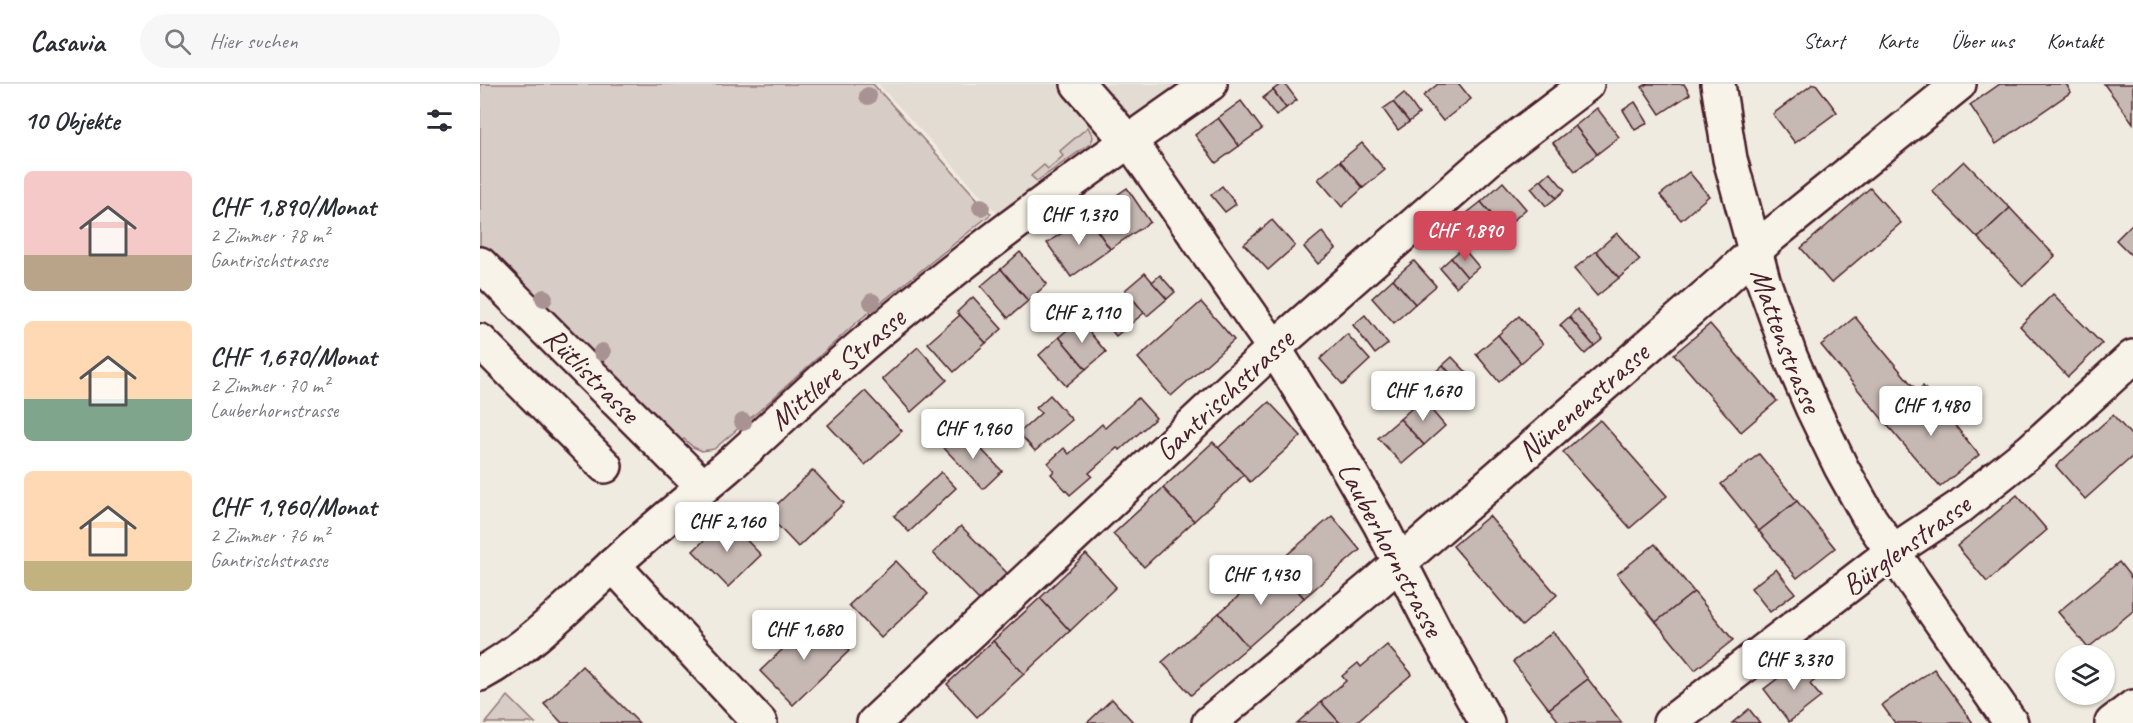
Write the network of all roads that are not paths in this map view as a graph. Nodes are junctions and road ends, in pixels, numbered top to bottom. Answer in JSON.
{"nodes":[{"id":1,"x":1078,"y":84,"type":"edge"},
{"id":2,"x":1587,"y":84,"type":"edge"},
{"id":3,"x":1718,"y":84,"type":"edge"},
{"id":4,"x":1959,"y":84,"type":"edge"},
{"id":5,"x":1199,"y":87,"type":"edge"},
{"id":6,"x":1128,"y":141,"type":"junction"},
{"id":7,"x":1755,"y":250,"type":"junction"},
{"id":8,"x":480,"y":264,"type":"edge"},
{"id":9,"x":480,"y":341,"type":"edge"},
{"id":10,"x":1274,"y":348,"type":"junction"},
{"id":11,"x":2133,"y":357,"type":"edge"},
{"id":12,"x":605,"y":466,"type":"dead end"},
{"id":13,"x":703,"y":487,"type":"junction"},
{"id":14,"x":1892,"y":552,"type":"junction"},
{"id":15,"x":1400,"y":562,"type":"junction"},
{"id":16,"x":613,"y":565,"type":"junction"},
{"id":17,"x":480,"y":674,"type":"edge"},
{"id":18,"x":2133,"y":707,"type":"edge"},
{"id":19,"x":760,"y":723,"type":"edge"},
{"id":20,"x":874,"y":723,"type":"edge"},
{"id":21,"x":1209,"y":723,"type":"edge"},
{"id":22,"x":1486,"y":723,"type":"edge"},
{"id":23,"x":1670,"y":723,"type":"edge"},
{"id":24,"x":2011,"y":723,"type":"edge"},
{"id":25,"x":2112,"y":723,"type":"edge"}],
"edges":[{"from":1,"to":6,"type":"street","name":"Lauberhornstrasse"},
{"from":2,"to":10,"type":"street","name":"Gantrischstrasse"},
{"from":3,"to":7,"type":"street","name":"Mattenstrasse"},
{"from":4,"to":7,"type":"street","name":"Nünenenstrasse"},
{"from":5,"to":6,"type":"street","name":"Mittlere Strasse"},
{"from":6,"to":10,"type":"street","name":"Lauberhornstrasse"},
{"from":6,"to":13,"type":"street","name":"Mittlere Strasse"},
{"from":7,"to":14,"type":"street","name":"Mattenstrasse"},
{"from":7,"to":15,"type":"street","name":"Nünenenstrasse"},
{"from":8,"to":13,"type":"street","name":"Rütlistrasse"},
{"from":9,"to":12,"type":"street"},
{"from":10,"to":15,"type":"street","name":"Lauberhornstrasse"},
{"from":10,"to":20,"type":"street","name":"Gantrischstrasse"},
{"from":11,"to":14,"type":"street","name":"Bürglenstrasse"},
{"from":13,"to":16,"type":"street","name":"Mittlere Strasse"},
{"from":14,"to":23,"type":"street","name":"Bürglenstrasse"},
{"from":14,"to":24,"type":"street","name":"Mattenstrasse"},
{"from":15,"to":21,"type":"street","name":"Nünenenstrasse"},
{"from":15,"to":22,"type":"street","name":"Lauberhornstrasse"},
{"from":16,"to":17,"type":"street","name":"Mittlere Strasse"},
{"from":16,"to":19,"type":"street"},
{"from":18,"to":25,"type":"street"}]}
